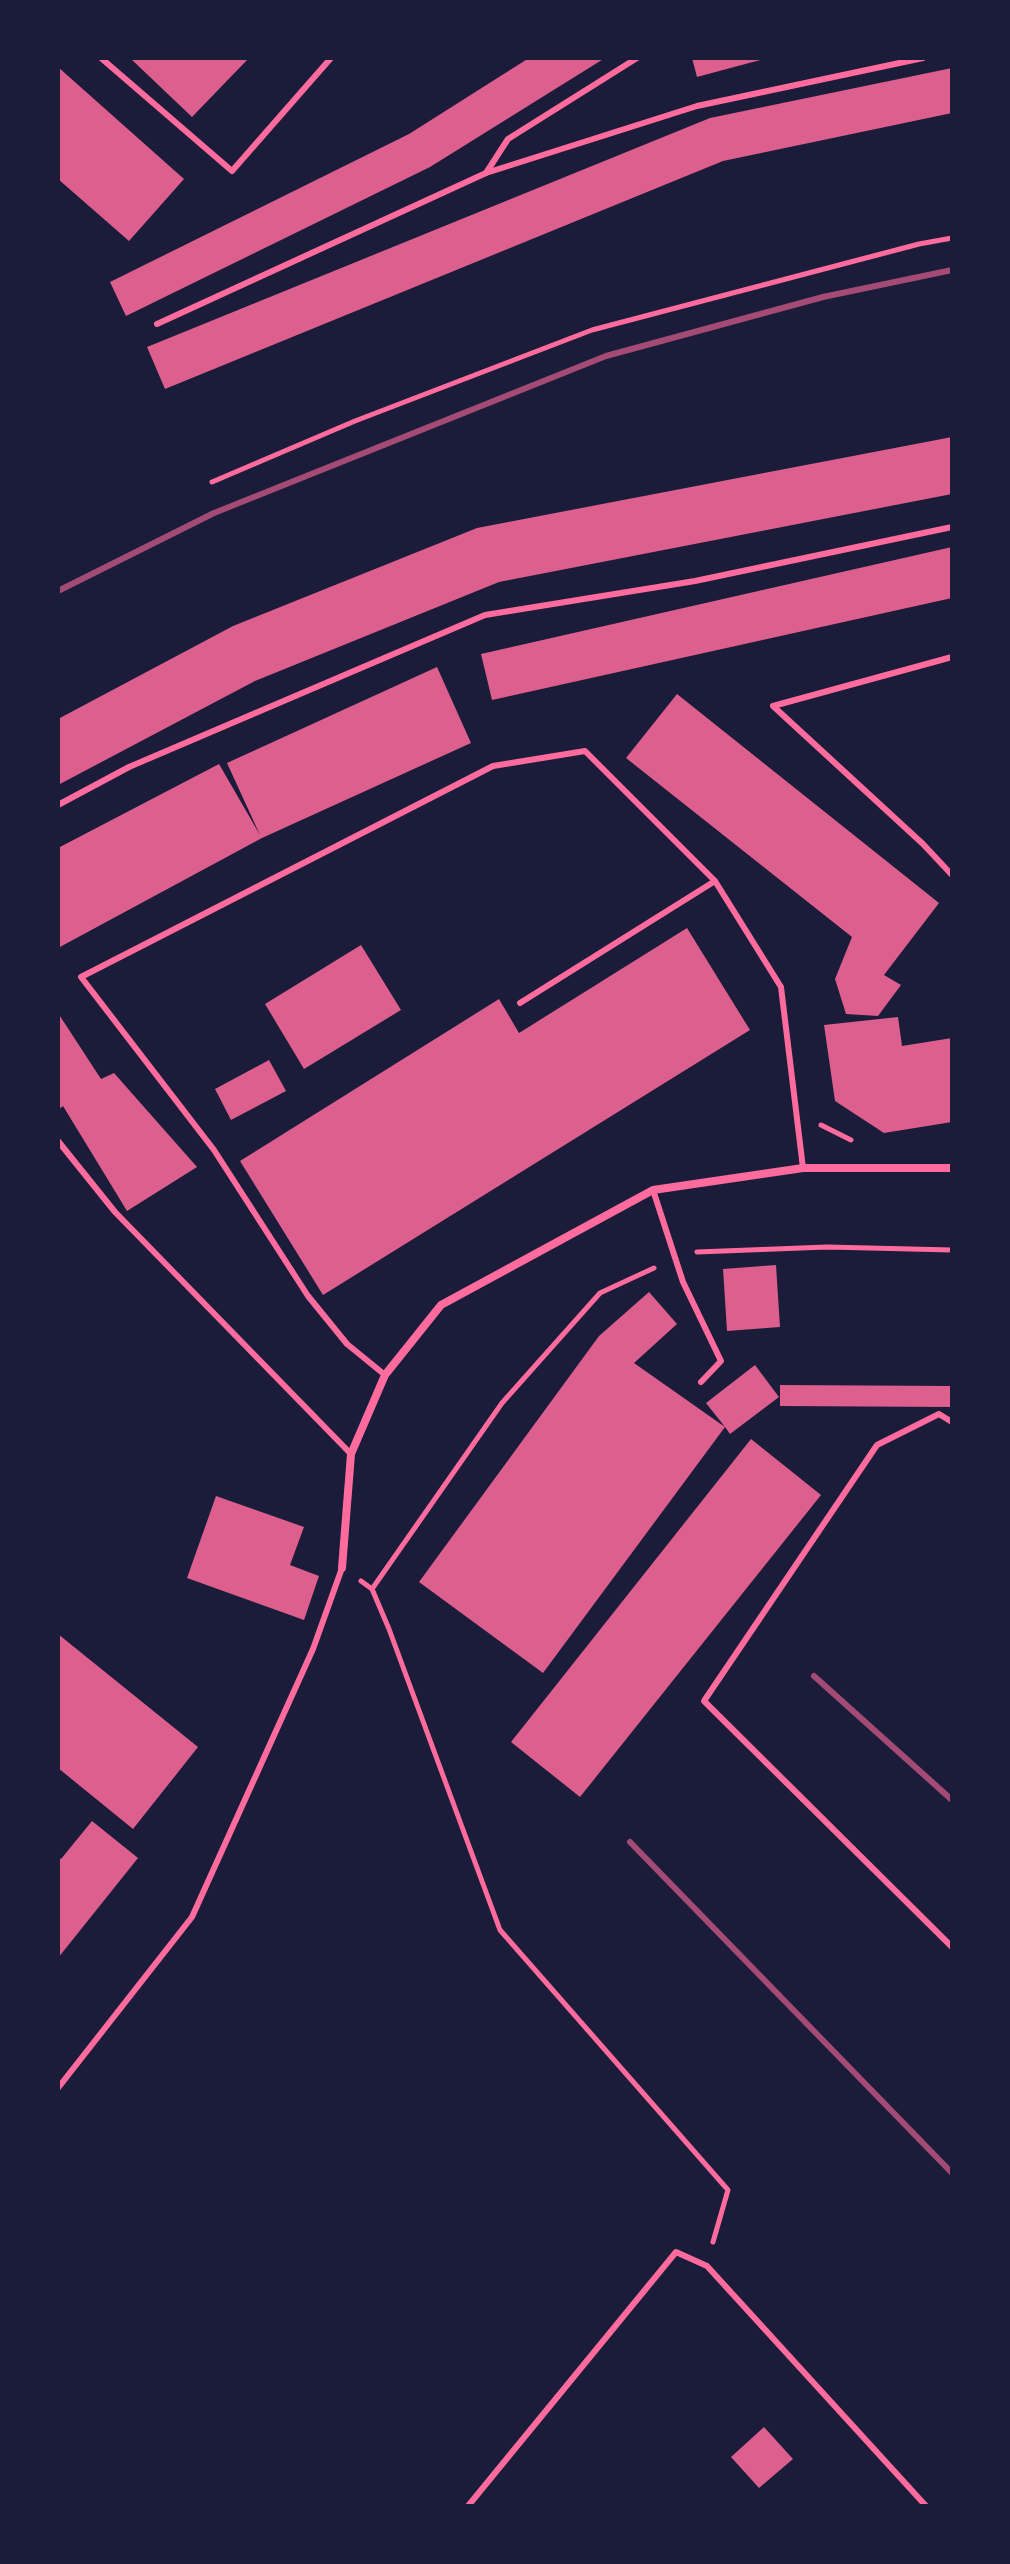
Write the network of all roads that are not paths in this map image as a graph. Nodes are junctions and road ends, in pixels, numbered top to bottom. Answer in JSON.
{"nodes":[{"id":1,"x":101,"y":58,"type":"edge"},
{"id":2,"x":331,"y":58,"type":"edge"},
{"id":3,"x":637,"y":58,"type":"edge"},
{"id":4,"x":923,"y":58,"type":"edge"},
{"id":5,"x":486,"y":173,"type":"junction"},
{"id":6,"x":157,"y":324,"type":"dead end"},
{"id":7,"x":952,"y":527,"type":"edge"},
{"id":8,"x":952,"y":657,"type":"edge"},
{"id":9,"x":58,"y":805,"type":"edge"},
{"id":10,"x":952,"y":875,"type":"edge"},
{"id":11,"x":715,"y":881,"type":"junction"},
{"id":12,"x":520,"y":1003,"type":"dead end"},
{"id":13,"x":58,"y":1141,"type":"edge"},
{"id":14,"x":803,"y":1168,"type":"junction"},
{"id":15,"x":952,"y":1168,"type":"edge"},
{"id":16,"x":653,"y":1190,"type":"junction"},
{"id":17,"x":385,"y":1375,"type":"junction"},
{"id":18,"x":701,"y":1382,"type":"dead end"},
{"id":19,"x":952,"y":1422,"type":"edge"},
{"id":20,"x":351,"y":1454,"type":"junction"},
{"id":21,"x":342,"y":1568,"type":"joint"},
{"id":22,"x":952,"y":1947,"type":"edge"},
{"id":23,"x":58,"y":2088,"type":"edge"},
{"id":24,"x":468,"y":2506,"type":"edge"},
{"id":25,"x":926,"y":2506,"type":"edge"}],
"edges":[{"from":1,"to":2,"type":"lane"},
{"from":3,"to":5,"type":"lane"},
{"from":4,"to":5,"type":"lane"},
{"from":5,"to":6,"type":"lane"},
{"from":7,"to":9,"type":"lane"},
{"from":8,"to":10,"type":"lane"},
{"from":11,"to":12,"type":"lane"},
{"from":11,"to":14,"type":"lane"},
{"from":11,"to":17,"type":"lane"},
{"from":13,"to":20,"type":"lane"},
{"from":14,"to":15,"type":"street"},
{"from":14,"to":16,"type":"street"},
{"from":16,"to":17,"type":"street"},
{"from":16,"to":18,"type":"lane"},
{"from":17,"to":20,"type":"street"},
{"from":19,"to":22,"type":"lane"},
{"from":20,"to":21,"type":"street"},
{"from":21,"to":23,"type":"lane"},
{"from":24,"to":25,"type":"lane"}]}
